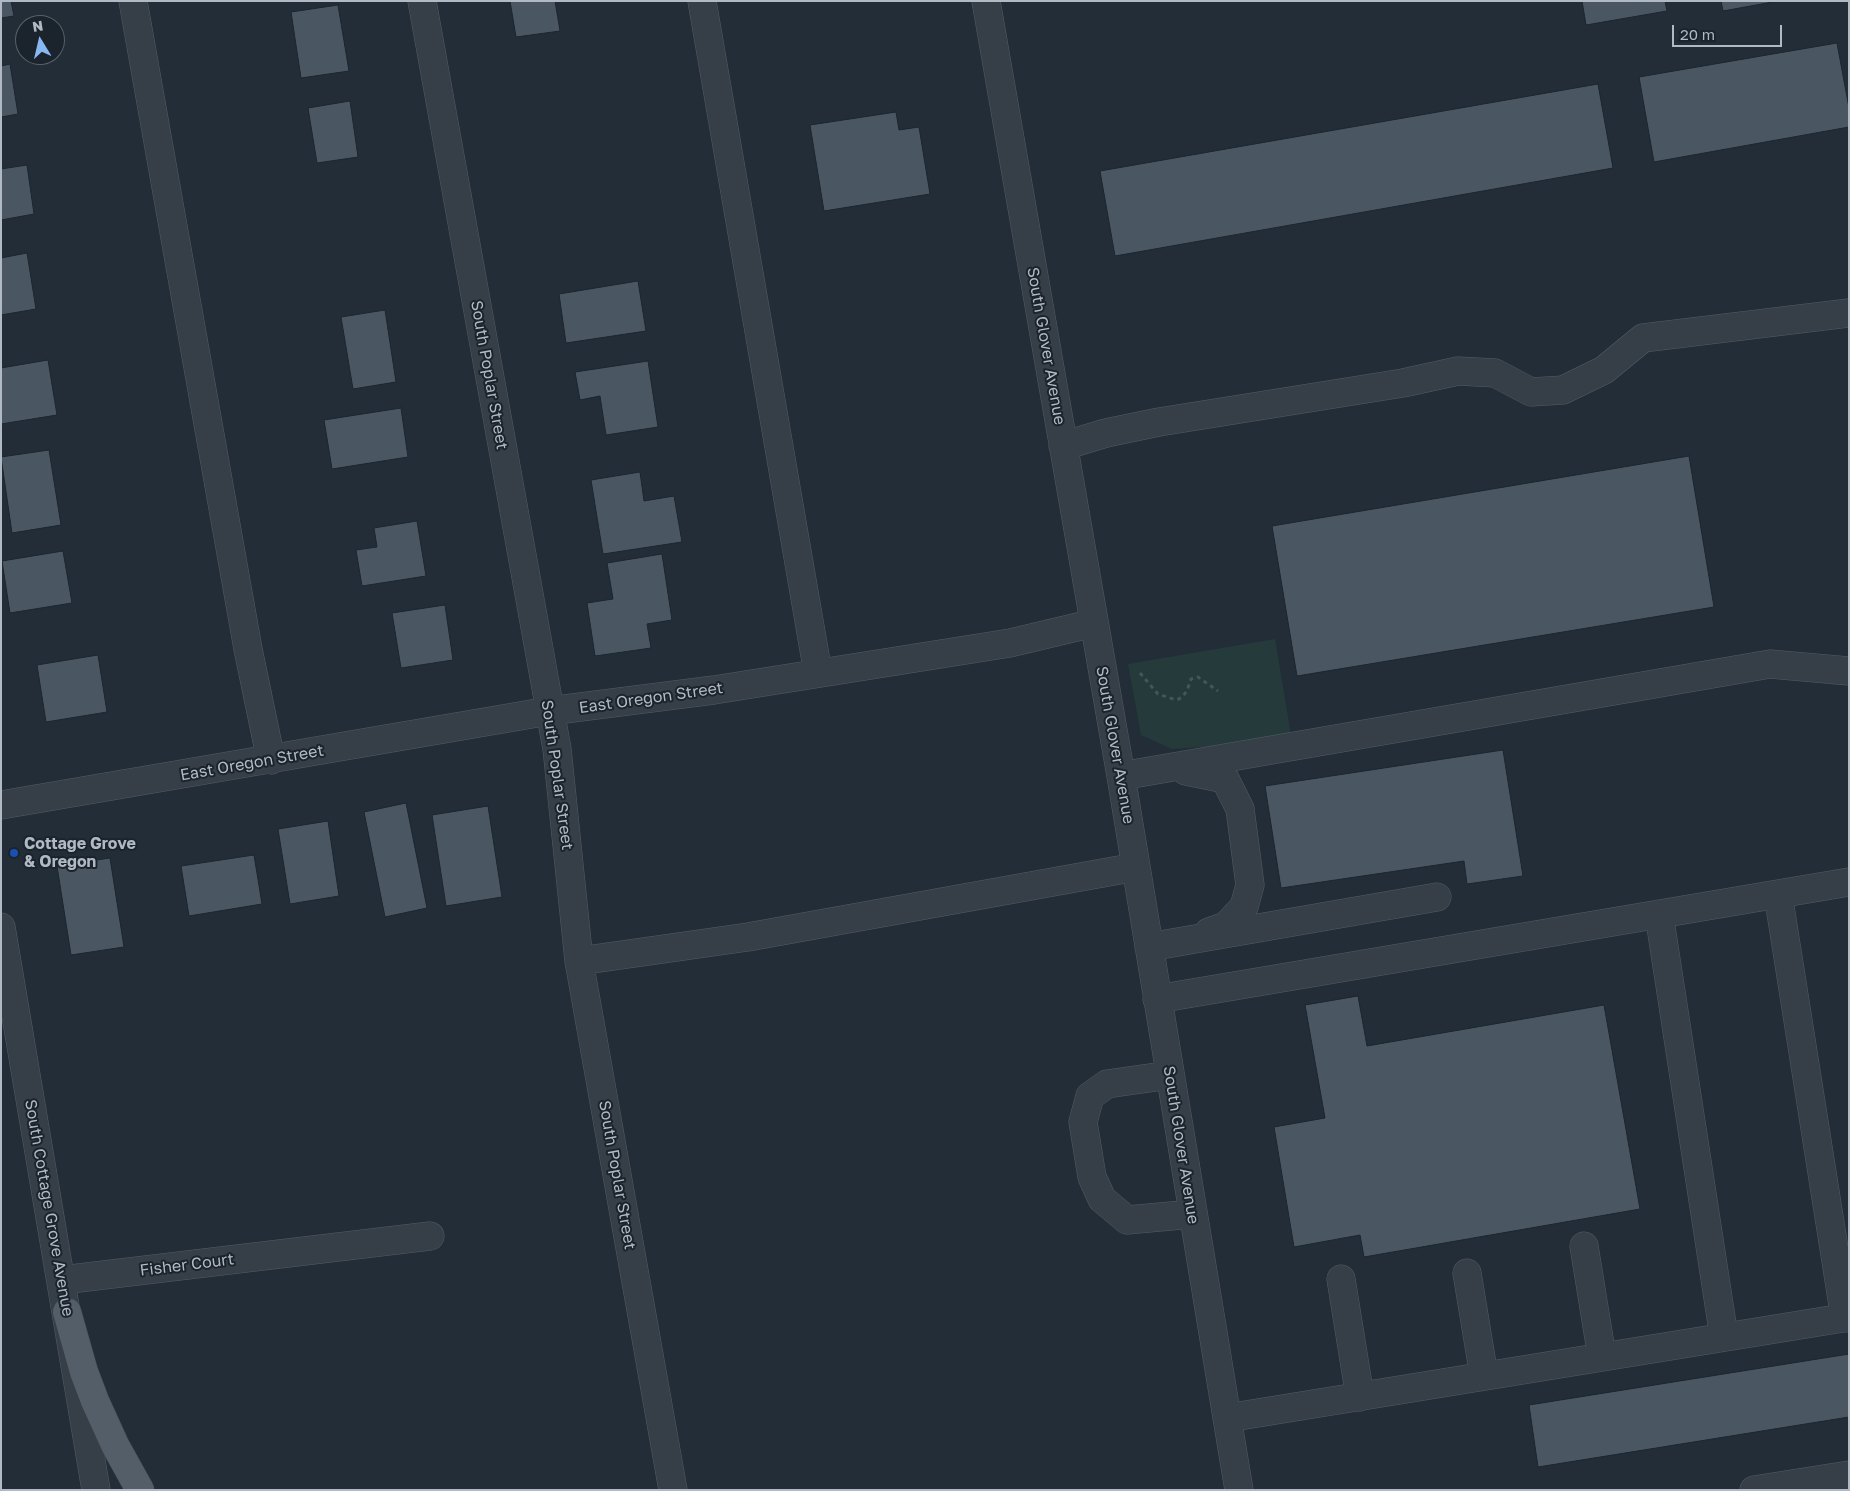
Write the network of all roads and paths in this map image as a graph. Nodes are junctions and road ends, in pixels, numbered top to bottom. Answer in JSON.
{"nodes":[{"id":1,"x":133,"y":1,"type":"edge"},
{"id":2,"x":422,"y":1,"type":"edge"},
{"id":3,"x":702,"y":1,"type":"edge"},
{"id":4,"x":986,"y":1,"type":"edge"},
{"id":5,"x":1849,"y":313,"type":"edge"},
{"id":6,"x":1063,"y":446,"type":"junction"},
{"id":7,"x":1094,"y":623,"type":"junction"},
{"id":8,"x":1849,"y":671,"type":"edge"},
{"id":9,"x":818,"y":673,"type":"junction"},
{"id":10,"x":1140,"y":673,"type":"dead end"},
{"id":11,"x":1218,"y":691,"type":"dead end"},
{"id":12,"x":549,"y":712,"type":"junction"},
{"id":13,"x":271,"y":760,"type":"junction"},
{"id":14,"x":1157,"y":770,"type":"junction"},
{"id":15,"x":1121,"y":776,"type":"junction"},
{"id":16,"x":1,"y":805,"type":"edge"},
{"id":17,"x":1136,"y":867,"type":"junction"},
{"id":18,"x":1849,"y":882,"type":"edge"},
{"id":19,"x":1778,"y":894,"type":"junction"},
{"id":20,"x":1437,"y":897,"type":"dead end"},
{"id":21,"x":1659,"y":914,"type":"junction"},
{"id":22,"x":1,"y":927,"type":"edge"},
{"id":23,"x":1186,"y":941,"type":"junction"},
{"id":24,"x":1149,"y":946,"type":"junction"},
{"id":25,"x":579,"y":961,"type":"junction"},
{"id":26,"x":1158,"y":999,"type":"junction"},
{"id":27,"x":1170,"y":1075,"type":"junction"},
{"id":28,"x":1193,"y":1214,"type":"junction"},
{"id":29,"x":430,"y":1236,"type":"dead end"},
{"id":30,"x":1584,"y":1246,"type":"dead end"},
{"id":31,"x":1467,"y":1273,"type":"dead end"},
{"id":32,"x":1341,"y":1279,"type":"dead end"},
{"id":33,"x":62,"y":1280,"type":"junction"},
{"id":34,"x":66,"y":1312,"type":"junction"},
{"id":35,"x":1847,"y":1318,"type":"edge"},
{"id":36,"x":1724,"y":1337,"type":"junction"},
{"id":37,"x":1602,"y":1357,"type":"junction"},
{"id":38,"x":1484,"y":1376,"type":"junction"},
{"id":39,"x":1360,"y":1396,"type":"junction"},
{"id":40,"x":1227,"y":1418,"type":"junction"},
{"id":41,"x":1849,"y":1475,"type":"edge"},
{"id":42,"x":96,"y":1490,"type":"edge"},
{"id":43,"x":140,"y":1490,"type":"edge"},
{"id":44,"x":673,"y":1490,"type":"edge"},
{"id":45,"x":1238,"y":1490,"type":"edge"},
{"id":46,"x":1754,"y":1490,"type":"edge"}],
"edges":[{"from":1,"to":13,"type":"street"},
{"from":2,"to":12,"type":"street","name":"South Poplar Street"},
{"from":3,"to":9,"type":"street"},
{"from":4,"to":6,"type":"street","name":"South Glover Avenue"},
{"from":5,"to":6,"type":"street"},
{"from":6,"to":7,"type":"street","name":"South Glover Avenue"},
{"from":7,"to":9,"type":"street","name":"East Oregon Street"},
{"from":7,"to":15,"type":"street","name":"South Glover Avenue"},
{"from":8,"to":14,"type":"street"},
{"from":9,"to":12,"type":"street","name":"East Oregon Street"},
{"from":10,"to":11,"type":"path"},
{"from":12,"to":13,"type":"street","name":"East Oregon Street"},
{"from":12,"to":25,"type":"street","name":"South Poplar Street"},
{"from":13,"to":16,"type":"street","name":"East Oregon Street"},
{"from":14,"to":15,"type":"street"},
{"from":14,"to":23,"type":"street"},
{"from":15,"to":17,"type":"street","name":"South Glover Avenue"},
{"from":17,"to":24,"type":"street","name":"South Glover Avenue"},
{"from":17,"to":25,"type":"street"},
{"from":18,"to":19,"type":"street"},
{"from":19,"to":21,"type":"street"},
{"from":19,"to":35,"type":"street"},
{"from":20,"to":23,"type":"street"},
{"from":21,"to":26,"type":"street"},
{"from":21,"to":36,"type":"street"},
{"from":22,"to":33,"type":"street","name":"South Cottage Grove Avenue"},
{"from":23,"to":24,"type":"street"},
{"from":24,"to":26,"type":"street","name":"South Glover Avenue"},
{"from":25,"to":44,"type":"street","name":"South Poplar Street"},
{"from":26,"to":27,"type":"street","name":"South Glover Avenue"},
{"from":27,"to":28,"type":"street","name":"South Glover Avenue"},
{"from":27,"to":28,"type":"street"},
{"from":28,"to":40,"type":"street","name":"South Glover Avenue"},
{"from":29,"to":33,"type":"street","name":"Fisher Court"},
{"from":30,"to":37,"type":"street"},
{"from":31,"to":38,"type":"street"},
{"from":32,"to":39,"type":"street"},
{"from":33,"to":34,"type":"street","name":"South Cottage Grove Avenue"},
{"from":34,"to":42,"type":"street","name":"South Cottage Grove Avenue"},
{"from":34,"to":43,"type":"main road"},
{"from":35,"to":36,"type":"street"},
{"from":36,"to":37,"type":"street"},
{"from":37,"to":38,"type":"street"},
{"from":38,"to":39,"type":"street"},
{"from":39,"to":40,"type":"street"},
{"from":40,"to":45,"type":"street","name":"South Glover Avenue"},
{"from":41,"to":46,"type":"street"}]}
